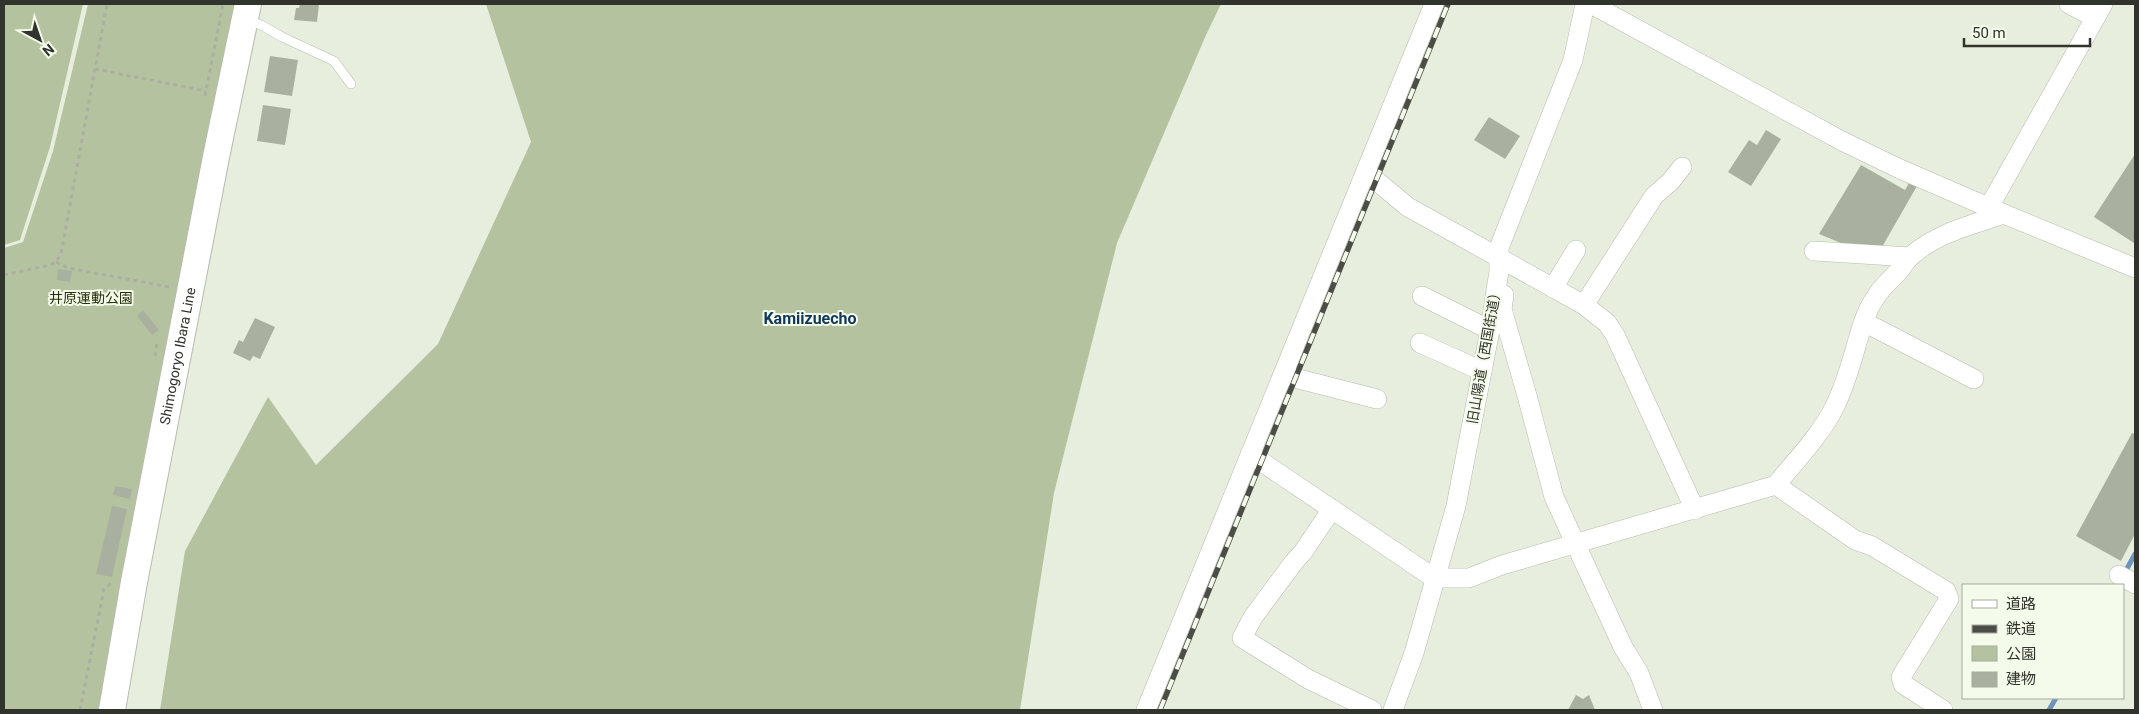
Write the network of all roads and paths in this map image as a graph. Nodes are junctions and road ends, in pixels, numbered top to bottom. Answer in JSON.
{"nodes":[{"id":1,"x":107,"y":4,"type":"edge"},
{"id":2,"x":1434,"y":4,"type":"edge"},
{"id":3,"x":1586,"y":4,"type":"edge"},
{"id":4,"x":1592,"y":4,"type":"edge"},
{"id":5,"x":2069,"y":4,"type":"edge"},
{"id":6,"x":2099,"y":11,"type":"edge"},
{"id":7,"x":246,"y":12,"type":"edge"},
{"id":8,"x":95,"y":69,"type":"junction"},
{"id":9,"x":352,"y":84,"type":"dead end"},
{"id":10,"x":206,"y":91,"type":"dead end"},
{"id":11,"x":1682,"y":168,"type":"dead end"},
{"id":12,"x":1367,"y":173,"type":"junction"},
{"id":13,"x":1996,"y":210,"type":"junction"},
{"id":14,"x":1576,"y":250,"type":"dead end"},
{"id":15,"x":1814,"y":251,"type":"dead end"},
{"id":16,"x":1910,"y":257,"type":"junction"},
{"id":17,"x":1499,"y":258,"type":"junction"},
{"id":18,"x":56,"y":262,"type":"junction"},
{"id":19,"x":2135,"y":268,"type":"edge"},
{"id":20,"x":4,"y":275,"type":"edge"},
{"id":21,"x":169,"y":287,"type":"dead end"},
{"id":22,"x":1553,"y":288,"type":"junction"},
{"id":23,"x":1422,"y":296,"type":"dead end"},
{"id":24,"x":1584,"y":305,"type":"junction"},
{"id":25,"x":1864,"y":322,"type":"junction"},
{"id":26,"x":1490,"y":330,"type":"junction"},
{"id":27,"x":1420,"y":343,"type":"dead end"},
{"id":28,"x":1482,"y":371,"type":"junction"},
{"id":29,"x":1283,"y":375,"type":"junction"},
{"id":30,"x":1974,"y":379,"type":"dead end"},
{"id":31,"x":1377,"y":399,"type":"dead end"},
{"id":32,"x":1250,"y":454,"type":"junction"},
{"id":33,"x":1776,"y":485,"type":"junction"},
{"id":34,"x":1332,"y":509,"type":"junction"},
{"id":35,"x":1695,"y":510,"type":"junction"},
{"id":36,"x":1576,"y":544,"type":"junction"},
{"id":37,"x":1434,"y":578,"type":"junction"},
{"id":38,"x":104,"y":589,"type":"dead end"},
{"id":39,"x":80,"y":710,"type":"edge"},
{"id":40,"x":112,"y":710,"type":"edge"},
{"id":41,"x":1146,"y":710,"type":"edge"},
{"id":42,"x":1372,"y":710,"type":"edge"},
{"id":43,"x":1393,"y":710,"type":"edge"},
{"id":44,"x":1654,"y":710,"type":"edge"},
{"id":45,"x":1943,"y":710,"type":"edge"}],
"edges":[{"from":1,"to":8,"type":"path"},
{"from":2,"to":12,"type":"street"},
{"from":3,"to":17,"type":"street","name":"旧山陽道（西国街道）"},
{"from":4,"to":13,"type":"street"},
{"from":5,"to":6,"type":"street"},
{"from":6,"to":13,"type":"street"},
{"from":7,"to":9,"type":"lane"},
{"from":7,"to":40,"type":"main road","name":"Shimogoryo Ibara Line"},
{"from":8,"to":10,"type":"path"},
{"from":8,"to":18,"type":"path"},
{"from":11,"to":24,"type":"street"},
{"from":12,"to":17,"type":"street"},
{"from":12,"to":29,"type":"street"},
{"from":13,"to":16,"type":"street"},
{"from":13,"to":19,"type":"street"},
{"from":14,"to":22,"type":"street"},
{"from":15,"to":16,"type":"street"},
{"from":16,"to":25,"type":"street"},
{"from":17,"to":22,"type":"street"},
{"from":17,"to":26,"type":"street","name":"旧山陽道（西国街道）"},
{"from":17,"to":36,"type":"street"},
{"from":18,"to":20,"type":"path"},
{"from":18,"to":21,"type":"path"},
{"from":22,"to":24,"type":"street"},
{"from":23,"to":26,"type":"street"},
{"from":24,"to":35,"type":"street"},
{"from":25,"to":30,"type":"street"},
{"from":25,"to":33,"type":"street"},
{"from":26,"to":28,"type":"street","name":"旧山陽道（西国街道）"},
{"from":27,"to":28,"type":"street"},
{"from":28,"to":37,"type":"street","name":"旧山陽道（西国街道）"},
{"from":29,"to":31,"type":"street"},
{"from":29,"to":32,"type":"street"},
{"from":32,"to":34,"type":"street"},
{"from":32,"to":41,"type":"street"},
{"from":33,"to":35,"type":"street"},
{"from":33,"to":45,"type":"street"},
{"from":34,"to":37,"type":"street"},
{"from":34,"to":42,"type":"street"},
{"from":35,"to":36,"type":"street"},
{"from":36,"to":37,"type":"street"},
{"from":36,"to":44,"type":"street"},
{"from":37,"to":43,"type":"street","name":"旧山陽道（西国街道）"},
{"from":38,"to":39,"type":"path"}]}
